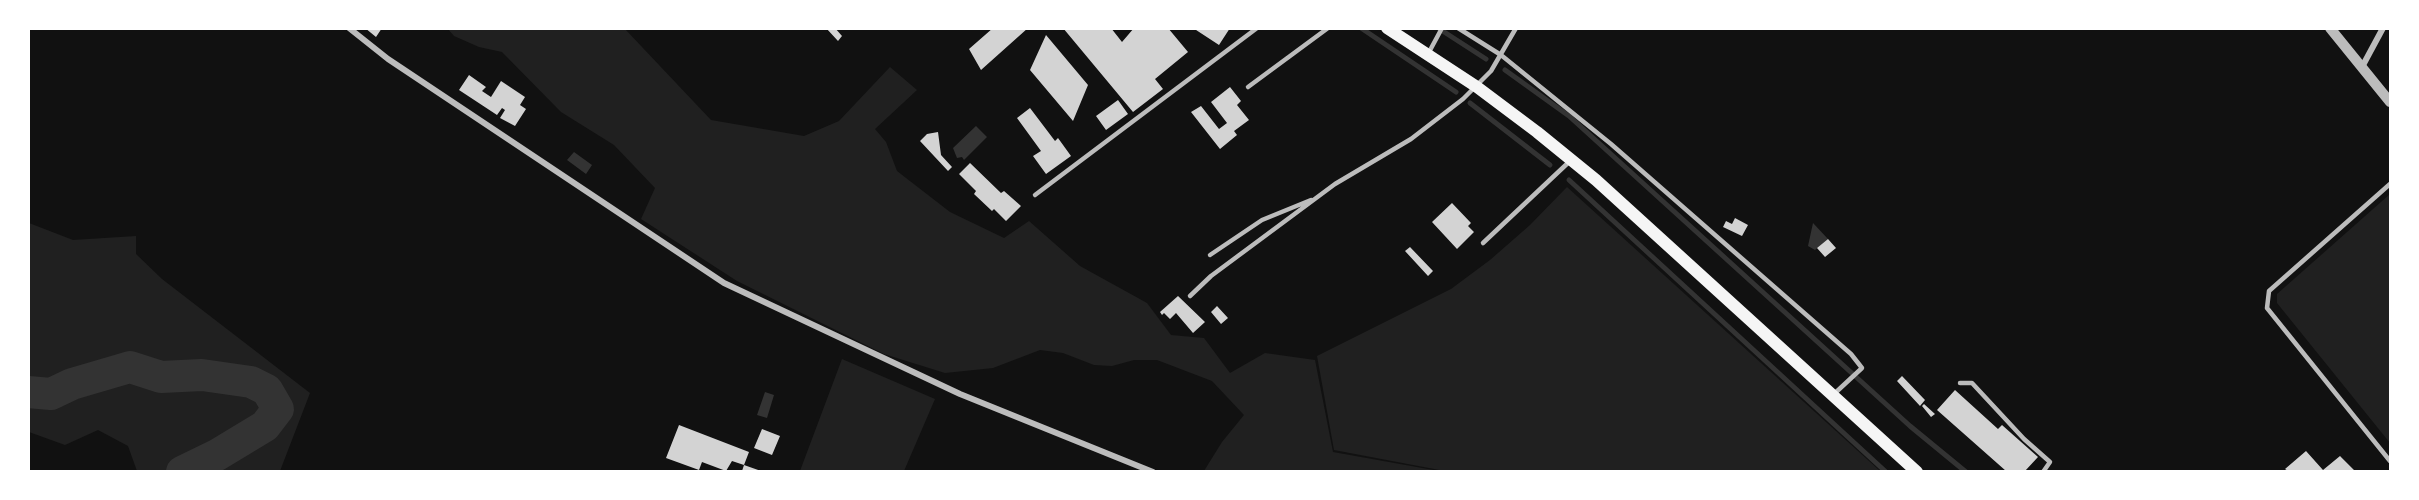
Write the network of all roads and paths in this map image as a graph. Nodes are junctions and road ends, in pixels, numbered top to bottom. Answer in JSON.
{"nodes":[{"id":1,"x":349,"y":28,"type":"edge"},
{"id":2,"x":1257,"y":28,"type":"edge"},
{"id":3,"x":1328,"y":28,"type":"edge"},
{"id":4,"x":1387,"y":28,"type":"edge"},
{"id":5,"x":1442,"y":28,"type":"edge"},
{"id":6,"x":1458,"y":28,"type":"edge"},
{"id":7,"x":1516,"y":28,"type":"edge"},
{"id":8,"x":2330,"y":28,"type":"edge"},
{"id":9,"x":2383,"y":28,"type":"edge"},
{"id":10,"x":1428,"y":54,"type":"junction"},
{"id":11,"x":1501,"y":55,"type":"junction"},
{"id":12,"x":2362,"y":67,"type":"junction"},
{"id":13,"x":1248,"y":87,"type":"dead end"},
{"id":14,"x":1477,"y":87,"type":"junction"},
{"id":15,"x":2391,"y":102,"type":"edge"},
{"id":16,"x":1571,"y":160,"type":"junction"},
{"id":17,"x":2391,"y":184,"type":"edge"},
{"id":18,"x":1035,"y":195,"type":"dead end"},
{"id":19,"x":1316,"y":198,"type":"junction"},
{"id":20,"x":1483,"y":243,"type":"dead end"},
{"id":21,"x":1210,"y":255,"type":"dead end"},
{"id":22,"x":1190,"y":296,"type":"dead end"},
{"id":23,"x":1960,"y":383,"type":"dead end"},
{"id":24,"x":1834,"y":394,"type":"junction"},
{"id":25,"x":2391,"y":460,"type":"edge"},
{"id":26,"x":1153,"y":471,"type":"edge"},
{"id":27,"x":1917,"y":471,"type":"edge"},
{"id":28,"x":2043,"y":471,"type":"edge"}],
"edges":[{"from":1,"to":26,"type":"street"},
{"from":2,"to":18,"type":"lane"},
{"from":3,"to":13,"type":"lane"},
{"from":4,"to":10,"type":"main road"},
{"from":5,"to":10,"type":"lane"},
{"from":6,"to":11,"type":"lane"},
{"from":7,"to":11,"type":"lane"},
{"from":8,"to":12,"type":"street"},
{"from":9,"to":12,"type":"street"},
{"from":10,"to":14,"type":"main road"},
{"from":11,"to":14,"type":"lane"},
{"from":11,"to":24,"type":"lane"},
{"from":12,"to":15,"type":"street"},
{"from":14,"to":16,"type":"main road"},
{"from":14,"to":19,"type":"lane"},
{"from":16,"to":20,"type":"lane"},
{"from":16,"to":24,"type":"main road"},
{"from":17,"to":25,"type":"lane"},
{"from":19,"to":21,"type":"lane"},
{"from":19,"to":22,"type":"lane"},
{"from":23,"to":28,"type":"lane"},
{"from":24,"to":27,"type":"main road"}]}
